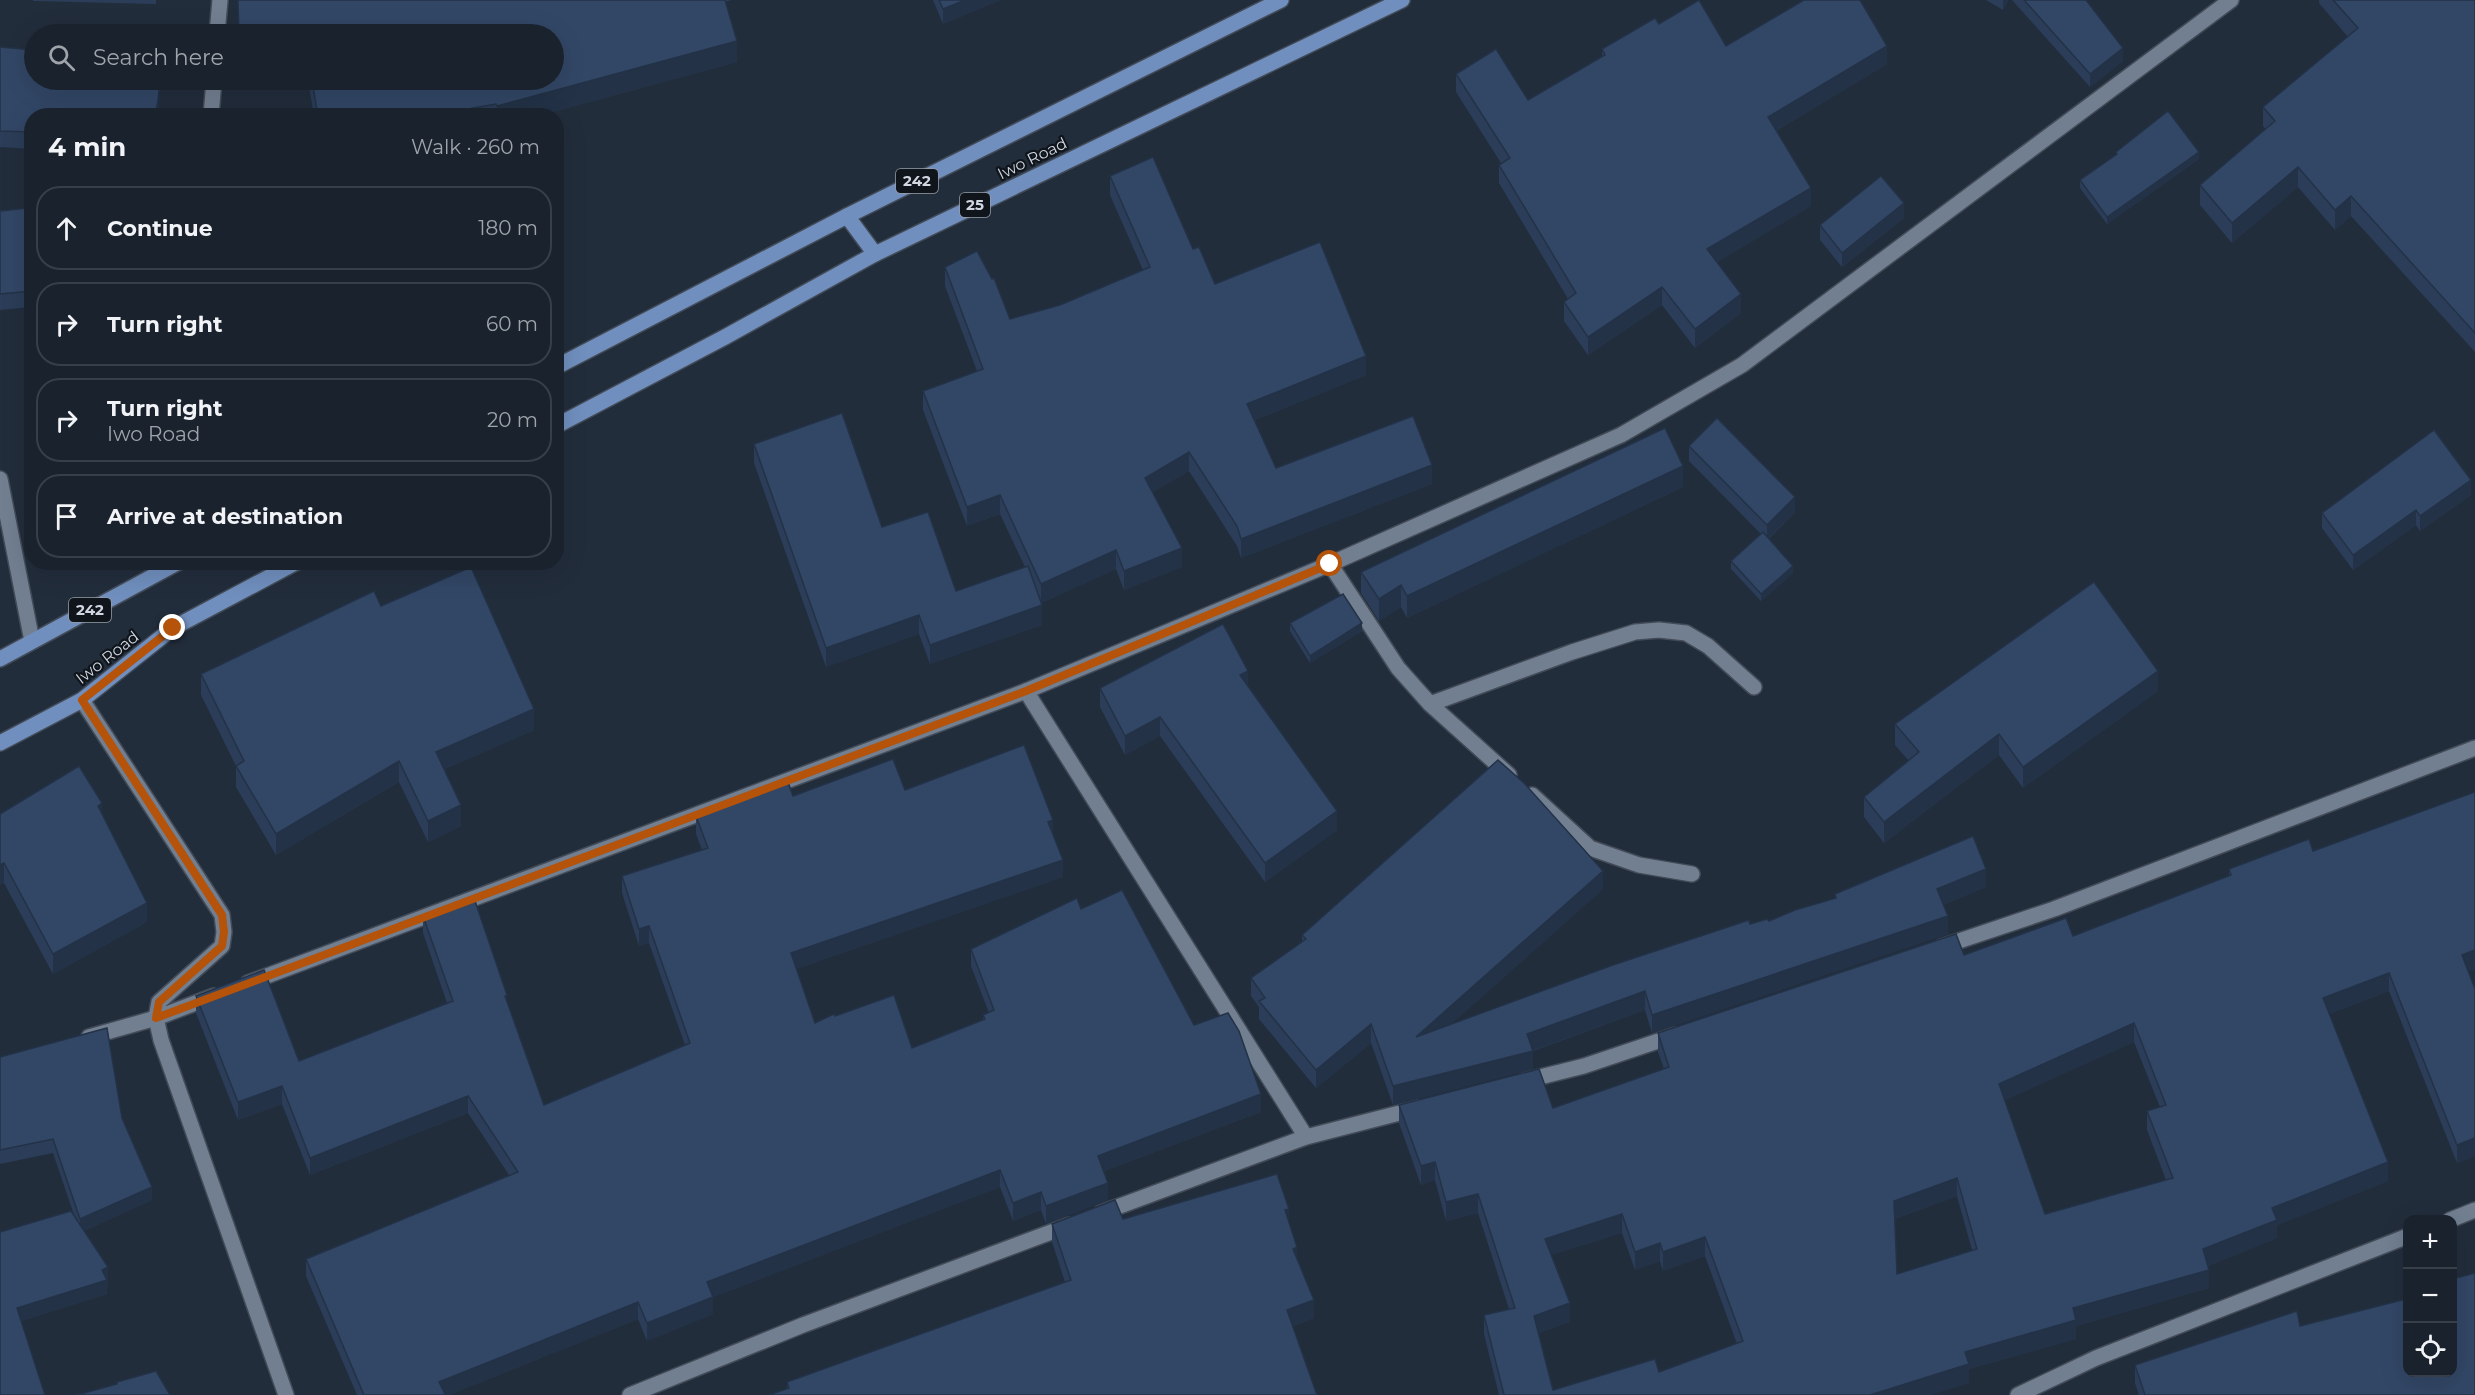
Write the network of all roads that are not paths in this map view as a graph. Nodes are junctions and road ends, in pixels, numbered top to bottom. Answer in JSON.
{"nodes":[{"id":1,"x":220,"y":0,"type":"edge"},
{"id":2,"x":1281,"y":0,"type":"edge"},
{"id":3,"x":1402,"y":0,"type":"edge"},
{"id":4,"x":2231,"y":0,"type":"edge"},
{"id":5,"x":218,"y":24,"type":"edge"},
{"id":6,"x":213,"y":90,"type":"edge"},
{"id":7,"x":212,"y":108,"type":"edge"},
{"id":8,"x":847,"y":216,"type":"junction"},
{"id":9,"x":875,"y":254,"type":"junction"},
{"id":10,"x":564,"y":363,"type":"edge"},
{"id":11,"x":564,"y":422,"type":"edge"},
{"id":12,"x":0,"y":479,"type":"edge"},
{"id":13,"x":1330,"y":564,"type":"junction"},
{"id":14,"x":156,"y":570,"type":"edge"},
{"id":15,"x":282,"y":570,"type":"edge"},
{"id":16,"x":32,"y":641,"type":"junction"},
{"id":17,"x":0,"y":658,"type":"edge"},
{"id":18,"x":1754,"y":687,"type":"dead end"},
{"id":19,"x":1026,"y":691,"type":"junction"},
{"id":20,"x":82,"y":700,"type":"junction"},
{"id":21,"x":1430,"y":704,"type":"junction"},
{"id":22,"x":0,"y":743,"type":"edge"},
{"id":23,"x":2475,"y":748,"type":"edge"},
{"id":24,"x":1692,"y":874,"type":"dead end"},
{"id":25,"x":1931,"y":950,"type":"edge"},
{"id":26,"x":156,"y":1018,"type":"junction"},
{"id":27,"x":1696,"y":1029,"type":"edge"},
{"id":28,"x":78,"y":1040,"type":"edge"},
{"id":29,"x":1515,"y":1084,"type":"edge"},
{"id":30,"x":1434,"y":1104,"type":"edge"},
{"id":31,"x":1306,"y":1137,"type":"junction"},
{"id":32,"x":2475,"y":1210,"type":"edge"},
{"id":33,"x":2457,"y":1217,"type":"edge"},
{"id":34,"x":2403,"y":1238,"type":"edge"},
{"id":35,"x":286,"y":1395,"type":"edge"},
{"id":36,"x":630,"y":1395,"type":"edge"},
{"id":37,"x":2018,"y":1395,"type":"edge"}],
"edges":[{"from":1,"to":5,"type":"street"},
{"from":2,"to":8,"type":"main road","name":"Iwo Road","number":"242"},
{"from":3,"to":9,"type":"main road","name":"Iwo Road","number":"25"},
{"from":4,"to":13,"type":"street"},
{"from":6,"to":7,"type":"street"},
{"from":8,"to":9,"type":"main road"},
{"from":8,"to":10,"type":"main road","name":"Iwo Road","number":"242"},
{"from":9,"to":11,"type":"main road","name":"Iwo Road","number":"25"},
{"from":12,"to":16,"type":"street"},
{"from":13,"to":19,"type":"street"},
{"from":13,"to":21,"type":"street"},
{"from":14,"to":16,"type":"main road","number":"242"},
{"from":15,"to":20,"type":"main road","name":"Iwo Road"},
{"from":16,"to":17,"type":"main road","number":"242"},
{"from":18,"to":21,"type":"street"},
{"from":19,"to":26,"type":"street"},
{"from":19,"to":31,"type":"street"},
{"from":20,"to":22,"type":"main road","name":"Iwo Road"},
{"from":20,"to":26,"type":"street"},
{"from":21,"to":24,"type":"street"},
{"from":23,"to":25,"type":"street"},
{"from":26,"to":28,"type":"street"},
{"from":26,"to":35,"type":"street"},
{"from":27,"to":29,"type":"street"},
{"from":30,"to":31,"type":"street"},
{"from":31,"to":36,"type":"street"},
{"from":32,"to":33,"type":"street"},
{"from":34,"to":37,"type":"street"}]}
